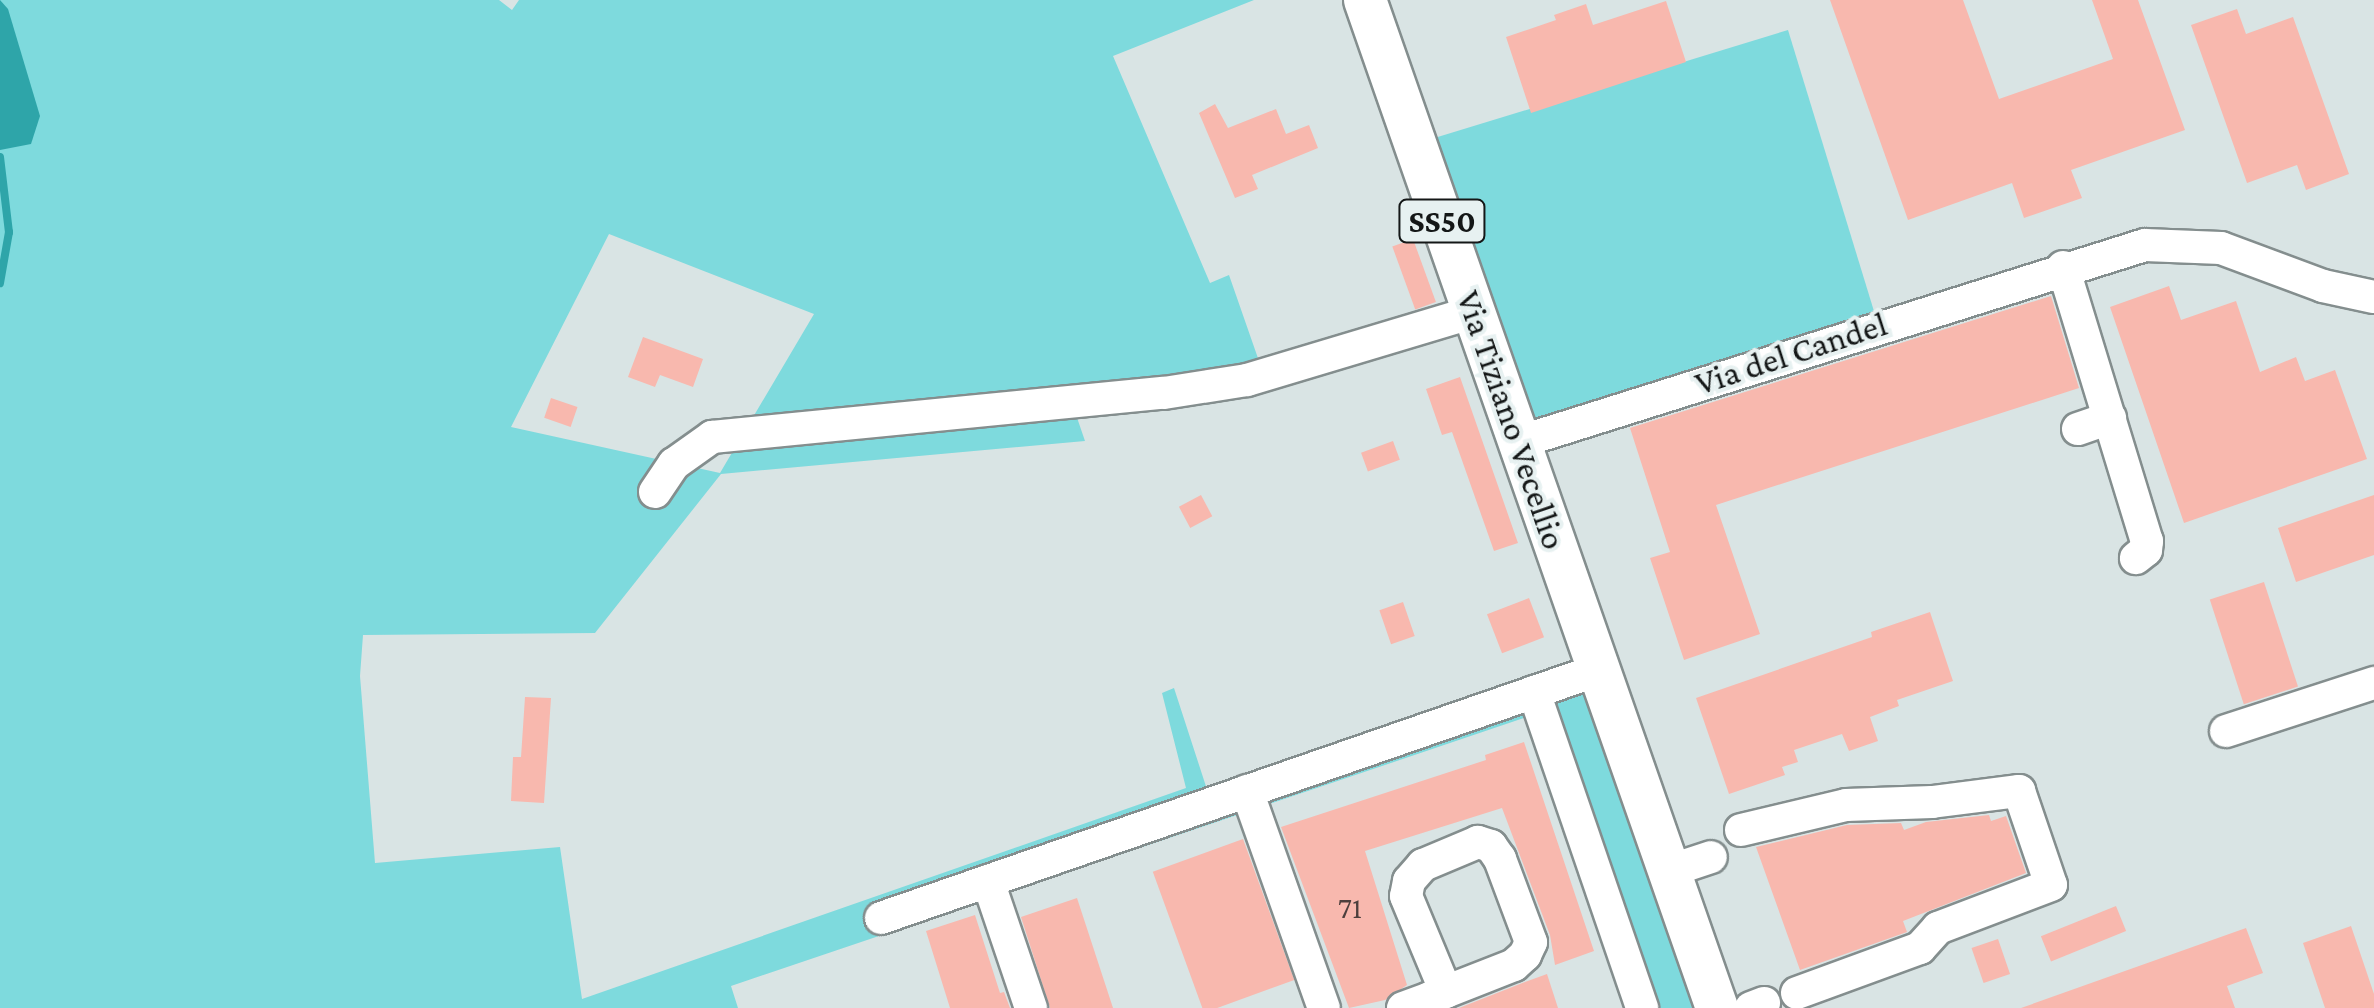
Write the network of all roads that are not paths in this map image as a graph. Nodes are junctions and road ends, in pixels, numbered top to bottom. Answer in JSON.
{"nodes":[{"id":1,"x":1365,"y":0,"type":"edge"},
{"id":2,"x":2063,"y":267,"type":"junction"},
{"id":3,"x":2374,"y":297,"type":"edge"},
{"id":4,"x":1473,"y":312,"type":"junction"},
{"id":5,"x":2110,"y":418,"type":"junction"},
{"id":6,"x":2078,"y":429,"type":"dead end"},
{"id":7,"x":1519,"y":442,"type":"junction"},
{"id":8,"x":655,"y":492,"type":"dead end"},
{"id":9,"x":2136,"y":558,"type":"dead end"},
{"id":10,"x":1598,"y":670,"type":"junction"},
{"id":11,"x":2374,"y":682,"type":"edge"},
{"id":12,"x":1534,"y":692,"type":"junction"},
{"id":13,"x":2226,"y":731,"type":"dead end"},
{"id":14,"x":1247,"y":791,"type":"junction"},
{"id":15,"x":1741,"y":830,"type":"dead end"},
{"id":16,"x":1710,"y":856,"type":"dead end"},
{"id":17,"x":1669,"y":870,"type":"junction"},
{"id":18,"x":988,"y":881,"type":"junction"},
{"id":19,"x":882,"y":918,"type":"dead end"},
{"id":20,"x":1446,"y":992,"type":"junction"},
{"id":21,"x":1797,"y":993,"type":"dead end"},
{"id":22,"x":1032,"y":1008,"type":"edge"},
{"id":23,"x":1324,"y":1008,"type":"edge"},
{"id":24,"x":1403,"y":1008,"type":"edge"},
{"id":25,"x":1642,"y":1008,"type":"edge"},
{"id":26,"x":1717,"y":1008,"type":"edge"}],
"edges":[{"from":1,"to":4,"type":"main road","name":"Via Tiziano Vecellio","number":"SS50"},
{"from":2,"to":3,"type":"street","name":"Via del Candel"},
{"from":2,"to":5,"type":"street"},
{"from":2,"to":7,"type":"street","name":"Via del Candel"},
{"from":4,"to":7,"type":"main road","name":"Via Tiziano Vecellio","number":"SS50"},
{"from":4,"to":8,"type":"street"},
{"from":5,"to":6,"type":"street"},
{"from":5,"to":9,"type":"street"},
{"from":7,"to":10,"type":"main road","name":"Via Tiziano Vecellio"},
{"from":10,"to":12,"type":"street"},
{"from":10,"to":17,"type":"main road","name":"Via Tiziano Vecellio"},
{"from":11,"to":13,"type":"street"},
{"from":12,"to":14,"type":"street"},
{"from":12,"to":25,"type":"street"},
{"from":14,"to":18,"type":"street"},
{"from":14,"to":23,"type":"street"},
{"from":15,"to":21,"type":"street"},
{"from":16,"to":17,"type":"street"},
{"from":17,"to":26,"type":"main road","name":"Via Tiziano Vecellio"},
{"from":18,"to":19,"type":"street"},
{"from":18,"to":22,"type":"street"},
{"from":20,"to":20,"type":"street"},
{"from":20,"to":24,"type":"street"}]}
